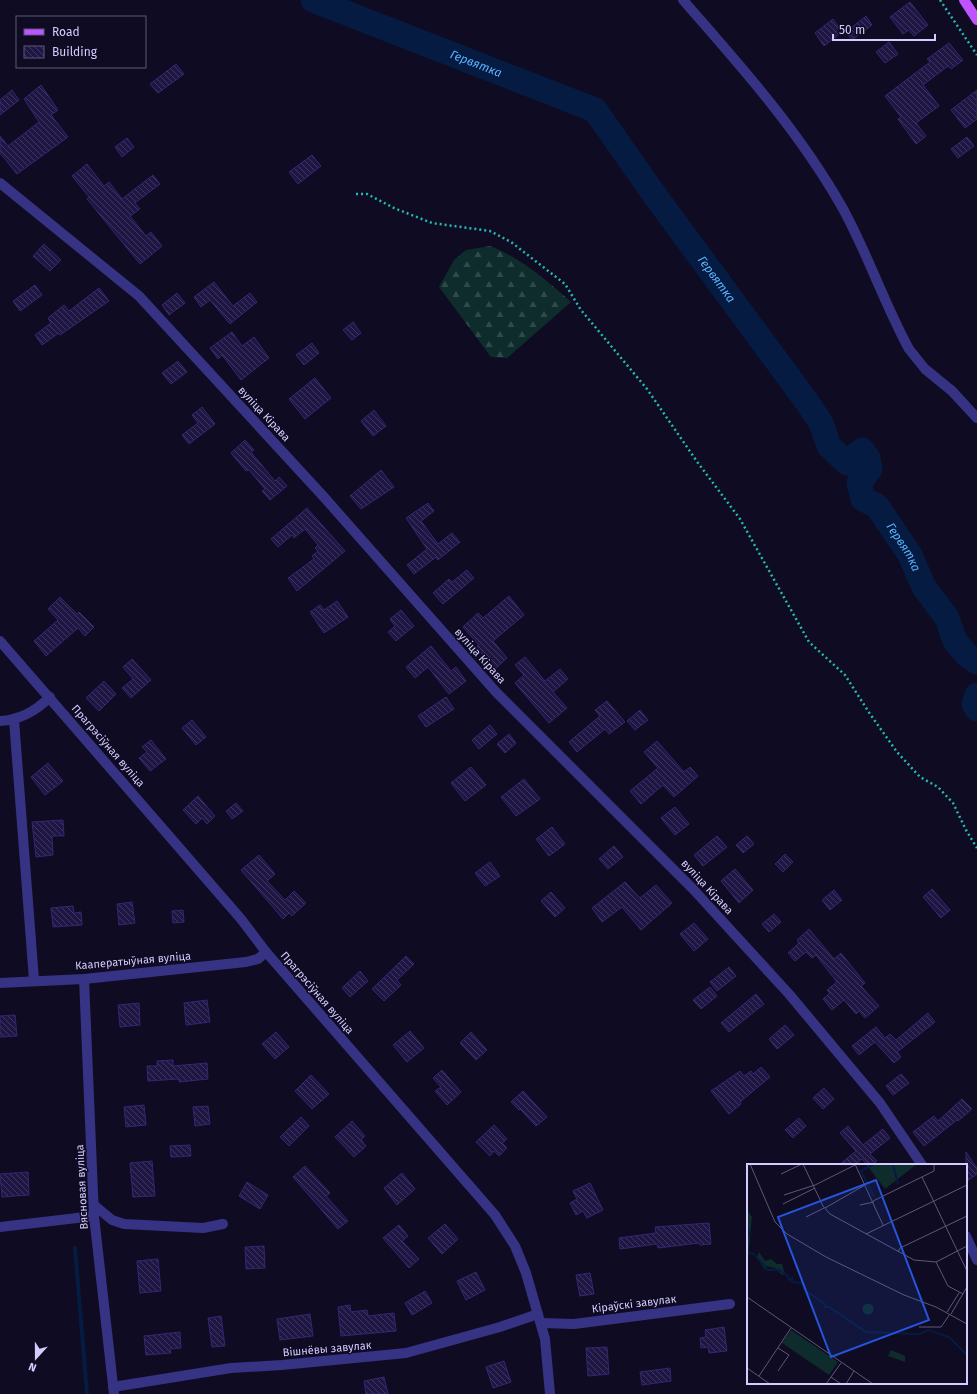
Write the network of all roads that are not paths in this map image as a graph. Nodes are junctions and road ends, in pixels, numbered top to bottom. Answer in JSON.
{"nodes":[{"id":1,"x":683,"y":0,"type":"edge"},
{"id":2,"x":964,"y":0,"type":"edge"},
{"id":3,"x":977,"y":20,"type":"edge"},
{"id":4,"x":0,"y":182,"type":"edge"},
{"id":5,"x":977,"y":418,"type":"edge"},
{"id":6,"x":0,"y":641,"type":"edge"},
{"id":7,"x":50,"y":697,"type":"junction"},
{"id":8,"x":14,"y":720,"type":"junction"},
{"id":9,"x":0,"y":722,"type":"edge"},
{"id":10,"x":266,"y":952,"type":"junction"},
{"id":11,"x":84,"y":979,"type":"junction"},
{"id":12,"x":34,"y":980,"type":"junction"},
{"id":13,"x":0,"y":983,"type":"edge"},
{"id":14,"x":921,"y":1164,"type":"edge"},
{"id":15,"x":94,"y":1205,"type":"junction"},
{"id":16,"x":94,"y":1216,"type":"junction"},
{"id":17,"x":223,"y":1224,"type":"dead end"},
{"id":18,"x":0,"y":1227,"type":"edge"},
{"id":19,"x":967,"y":1238,"type":"edge"},
{"id":20,"x":977,"y":1260,"type":"edge"},
{"id":21,"x":730,"y":1304,"type":"dead end"},
{"id":22,"x":539,"y":1318,"type":"junction"},
{"id":23,"x":113,"y":1390,"type":"edge"},
{"id":24,"x":550,"y":1394,"type":"edge"}],
"edges":[{"from":1,"to":5,"type":"street"},
{"from":2,"to":3,"type":"main road"},
{"from":4,"to":14,"type":"street","name":"вуліца Кірава"},
{"from":6,"to":7,"type":"street","name":"Прагрэсіўная вуліца"},
{"from":7,"to":8,"type":"street"},
{"from":7,"to":10,"type":"street","name":"Прагрэсіўная вуліца"},
{"from":8,"to":9,"type":"street"},
{"from":8,"to":12,"type":"street"},
{"from":10,"to":11,"type":"street","name":"Кааператыўная вуліца"},
{"from":10,"to":22,"type":"street","name":"Прагрэсіўная вуліца"},
{"from":11,"to":12,"type":"street","name":"Кааператыўная вуліца"},
{"from":11,"to":15,"type":"street","name":"Вясновая вуліца"},
{"from":12,"to":13,"type":"street","name":"Кааператыўная вуліца"},
{"from":15,"to":16,"type":"street","name":"Вясновая вуліца"},
{"from":15,"to":17,"type":"street"},
{"from":16,"to":18,"type":"street"},
{"from":16,"to":23,"type":"street","name":"Вясновая вуліца"},
{"from":19,"to":20,"type":"street"},
{"from":21,"to":22,"type":"street","name":"Кіраўскі завулак"},
{"from":22,"to":23,"type":"street","name":"Вішнёвы завулак"},
{"from":22,"to":24,"type":"street","name":"Прагрэсіўная вуліца"}]}
